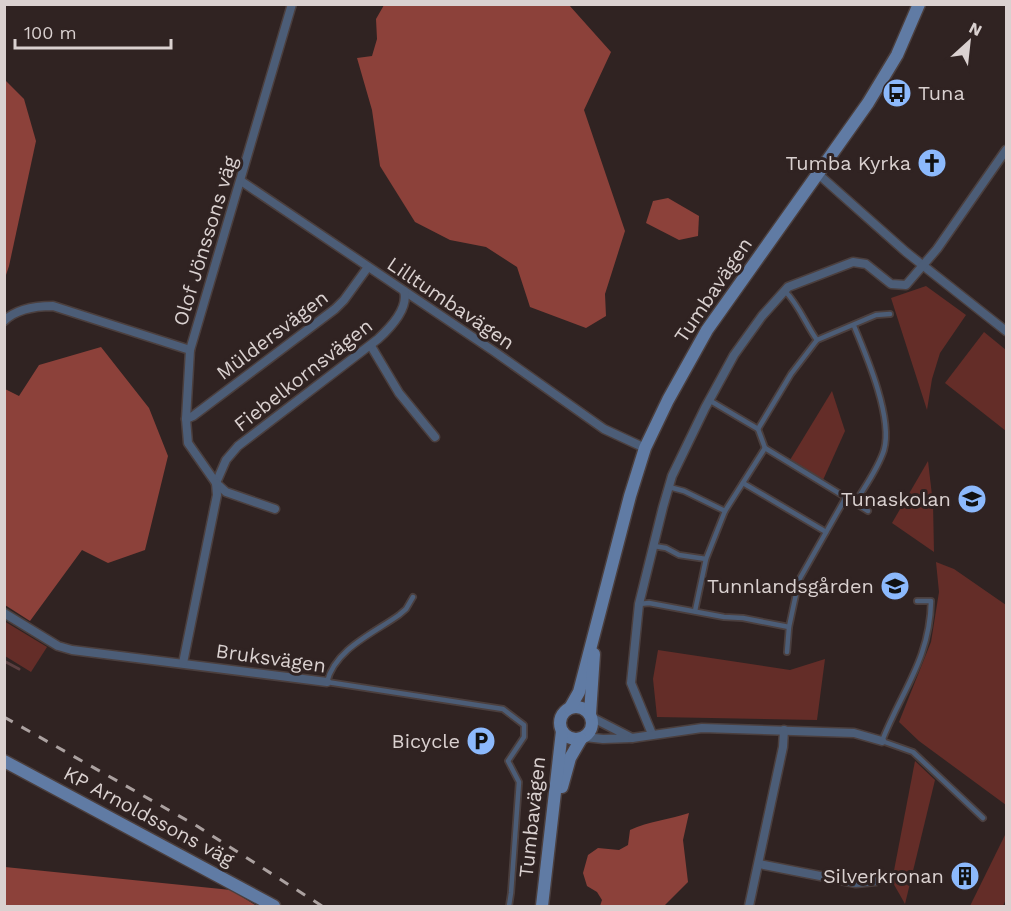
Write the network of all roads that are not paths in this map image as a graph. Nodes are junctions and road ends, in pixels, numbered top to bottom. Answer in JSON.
{"nodes":[{"id":1,"x":292,"y":4,"type":"edge"},
{"id":2,"x":919,"y":4,"type":"edge"},
{"id":3,"x":1006,"y":150,"type":"edge"},
{"id":4,"x":817,"y":173,"type":"junction"},
{"id":5,"x":241,"y":181,"type":"junction"},
{"id":6,"x":923,"y":265,"type":"junction"},
{"id":7,"x":368,"y":267,"type":"junction"},
{"id":8,"x":404,"y":291,"type":"junction"},
{"id":9,"x":785,"y":291,"type":"junction"},
{"id":10,"x":890,"y":314,"type":"dead end"},
{"id":11,"x":4,"y":321,"type":"edge"},
{"id":12,"x":854,"y":326,"type":"junction"},
{"id":13,"x":1006,"y":331,"type":"edge"},
{"id":14,"x":817,"y":340,"type":"junction"},
{"id":15,"x":371,"y":346,"type":"junction"},
{"id":16,"x":190,"y":350,"type":"junction"},
{"id":17,"x":709,"y":400,"type":"junction"},
{"id":18,"x":186,"y":419,"type":"junction"},
{"id":19,"x":758,"y":429,"type":"junction"},
{"id":20,"x":435,"y":437,"type":"dead end"},
{"id":21,"x":645,"y":448,"type":"junction"},
{"id":22,"x":765,"y":448,"type":"junction"},
{"id":23,"x":216,"y":483,"type":"junction"},
{"id":24,"x":744,"y":483,"type":"junction"},
{"id":25,"x":669,"y":487,"type":"junction"},
{"id":26,"x":846,"y":497,"type":"junction"},
{"id":27,"x":855,"y":503,"type":"junction"},
{"id":28,"x":275,"y":509,"type":"dead end"},
{"id":29,"x":725,"y":511,"type":"junction"},
{"id":30,"x":868,"y":511,"type":"dead end"},
{"id":31,"x":826,"y":532,"type":"junction"},
{"id":32,"x":654,"y":546,"type":"junction"},
{"id":33,"x":706,"y":559,"type":"junction"},
{"id":34,"x":413,"y":597,"type":"dead end"},
{"id":35,"x":917,"y":601,"type":"dead end"},
{"id":36,"x":639,"y":604,"type":"junction"},
{"id":37,"x":695,"y":610,"type":"junction"},
{"id":38,"x":4,"y":613,"type":"edge"},
{"id":39,"x":596,"y":623,"type":"junction"},
{"id":40,"x":789,"y":627,"type":"junction"},
{"id":41,"x":787,"y":652,"type":"dead end"},
{"id":42,"x":183,"y":663,"type":"junction"},
{"id":43,"x":327,"y":682,"type":"junction"},
{"id":44,"x":570,"y":708,"type":"junction"},
{"id":45,"x":590,"y":715,"type":"junction"},
{"id":46,"x":784,"y":730,"type":"junction"},
{"id":47,"x":562,"y":731,"type":"junction"},
{"id":48,"x":652,"y":734,"type":"junction"},
{"id":49,"x":583,"y":738,"type":"junction"},
{"id":50,"x":632,"y":738,"type":"junction"},
{"id":51,"x":882,"y":741,"type":"junction"},
{"id":52,"x":4,"y":761,"type":"edge"},
{"id":53,"x":983,"y":818,"type":"dead end"},
{"id":54,"x":759,"y":864,"type":"junction"},
{"id":55,"x":876,"y":881,"type":"dead end"},
{"id":56,"x":274,"y":906,"type":"edge"},
{"id":57,"x":509,"y":906,"type":"edge"},
{"id":58,"x":542,"y":906,"type":"edge"},
{"id":59,"x":549,"y":906,"type":"edge"},
{"id":60,"x":749,"y":906,"type":"edge"}],
"edges":[{"from":1,"to":5,"type":"street","name":"Olof Jönssons väg"},
{"from":2,"to":4,"type":"main road","name":"Tumbavägen"},
{"from":3,"to":6,"type":"street"},
{"from":4,"to":6,"type":"street"},
{"from":4,"to":21,"type":"main road","name":"Tumbavägen"},
{"from":5,"to":7,"type":"street","name":"Lilltumbavägen"},
{"from":5,"to":16,"type":"street","name":"Olof Jönssons väg"},
{"from":6,"to":9,"type":"street"},
{"from":6,"to":13,"type":"street"},
{"from":7,"to":8,"type":"street","name":"Lilltumbavägen"},
{"from":7,"to":18,"type":"street","name":"Müldersvägen"},
{"from":8,"to":15,"type":"street","name":"Fiebelkornsvägen"},
{"from":8,"to":21,"type":"street","name":"Lilltumbavägen"},
{"from":9,"to":14,"type":"lane"},
{"from":9,"to":17,"type":"street"},
{"from":10,"to":12,"type":"lane"},
{"from":11,"to":16,"type":"street"},
{"from":12,"to":14,"type":"lane"},
{"from":12,"to":27,"type":"lane"},
{"from":14,"to":19,"type":"lane"},
{"from":15,"to":20,"type":"street"},
{"from":15,"to":23,"type":"street","name":"Fiebelkornsvägen"},
{"from":16,"to":18,"type":"street","name":"Olof Jönssons väg"},
{"from":17,"to":19,"type":"lane"},
{"from":17,"to":25,"type":"street"},
{"from":18,"to":23,"type":"street","name":"Olof Jönssons väg"},
{"from":19,"to":22,"type":"lane"},
{"from":21,"to":39,"type":"main road","name":"Tumbavägen"},
{"from":22,"to":24,"type":"lane"},
{"from":22,"to":26,"type":"lane"},
{"from":23,"to":28,"type":"street"},
{"from":23,"to":42,"type":"street"},
{"from":24,"to":29,"type":"lane"},
{"from":24,"to":31,"type":"lane"},
{"from":25,"to":29,"type":"lane"},
{"from":25,"to":32,"type":"street"},
{"from":26,"to":27,"type":"lane"},
{"from":26,"to":31,"type":"lane"},
{"from":27,"to":30,"type":"lane"},
{"from":29,"to":33,"type":"lane"},
{"from":31,"to":40,"type":"lane"},
{"from":32,"to":33,"type":"lane"},
{"from":32,"to":36,"type":"street"},
{"from":33,"to":37,"type":"lane"},
{"from":34,"to":43,"type":"lane"},
{"from":35,"to":51,"type":"lane"},
{"from":36,"to":37,"type":"lane"},
{"from":36,"to":48,"type":"street"},
{"from":37,"to":40,"type":"lane"},
{"from":38,"to":42,"type":"street","name":"Bruksvägen"},
{"from":39,"to":44,"type":"main road","name":"Tumbavägen"},
{"from":39,"to":45,"type":"main road","name":"Tumbavägen"},
{"from":40,"to":41,"type":"lane"},
{"from":42,"to":43,"type":"street","name":"Bruksvägen"},
{"from":43,"to":57,"type":"lane","name":"Bruksvägen"},
{"from":44,"to":45,"type":"main road"},
{"from":44,"to":47,"type":"main road"},
{"from":45,"to":49,"type":"main road"},
{"from":45,"to":50,"type":"street"},
{"from":46,"to":48,"type":"street"},
{"from":46,"to":51,"type":"street"},
{"from":46,"to":54,"type":"street"},
{"from":47,"to":49,"type":"main road"},
{"from":47,"to":58,"type":"main road","name":"Tumbavägen"},
{"from":48,"to":50,"type":"street"},
{"from":49,"to":50,"type":"street"},
{"from":49,"to":59,"type":"main road","name":"Tumbavägen"},
{"from":51,"to":53,"type":"lane"},
{"from":52,"to":56,"type":"main road","name":"KP Arnoldssons väg"},
{"from":54,"to":55,"type":"street"},
{"from":54,"to":60,"type":"street"}]}
